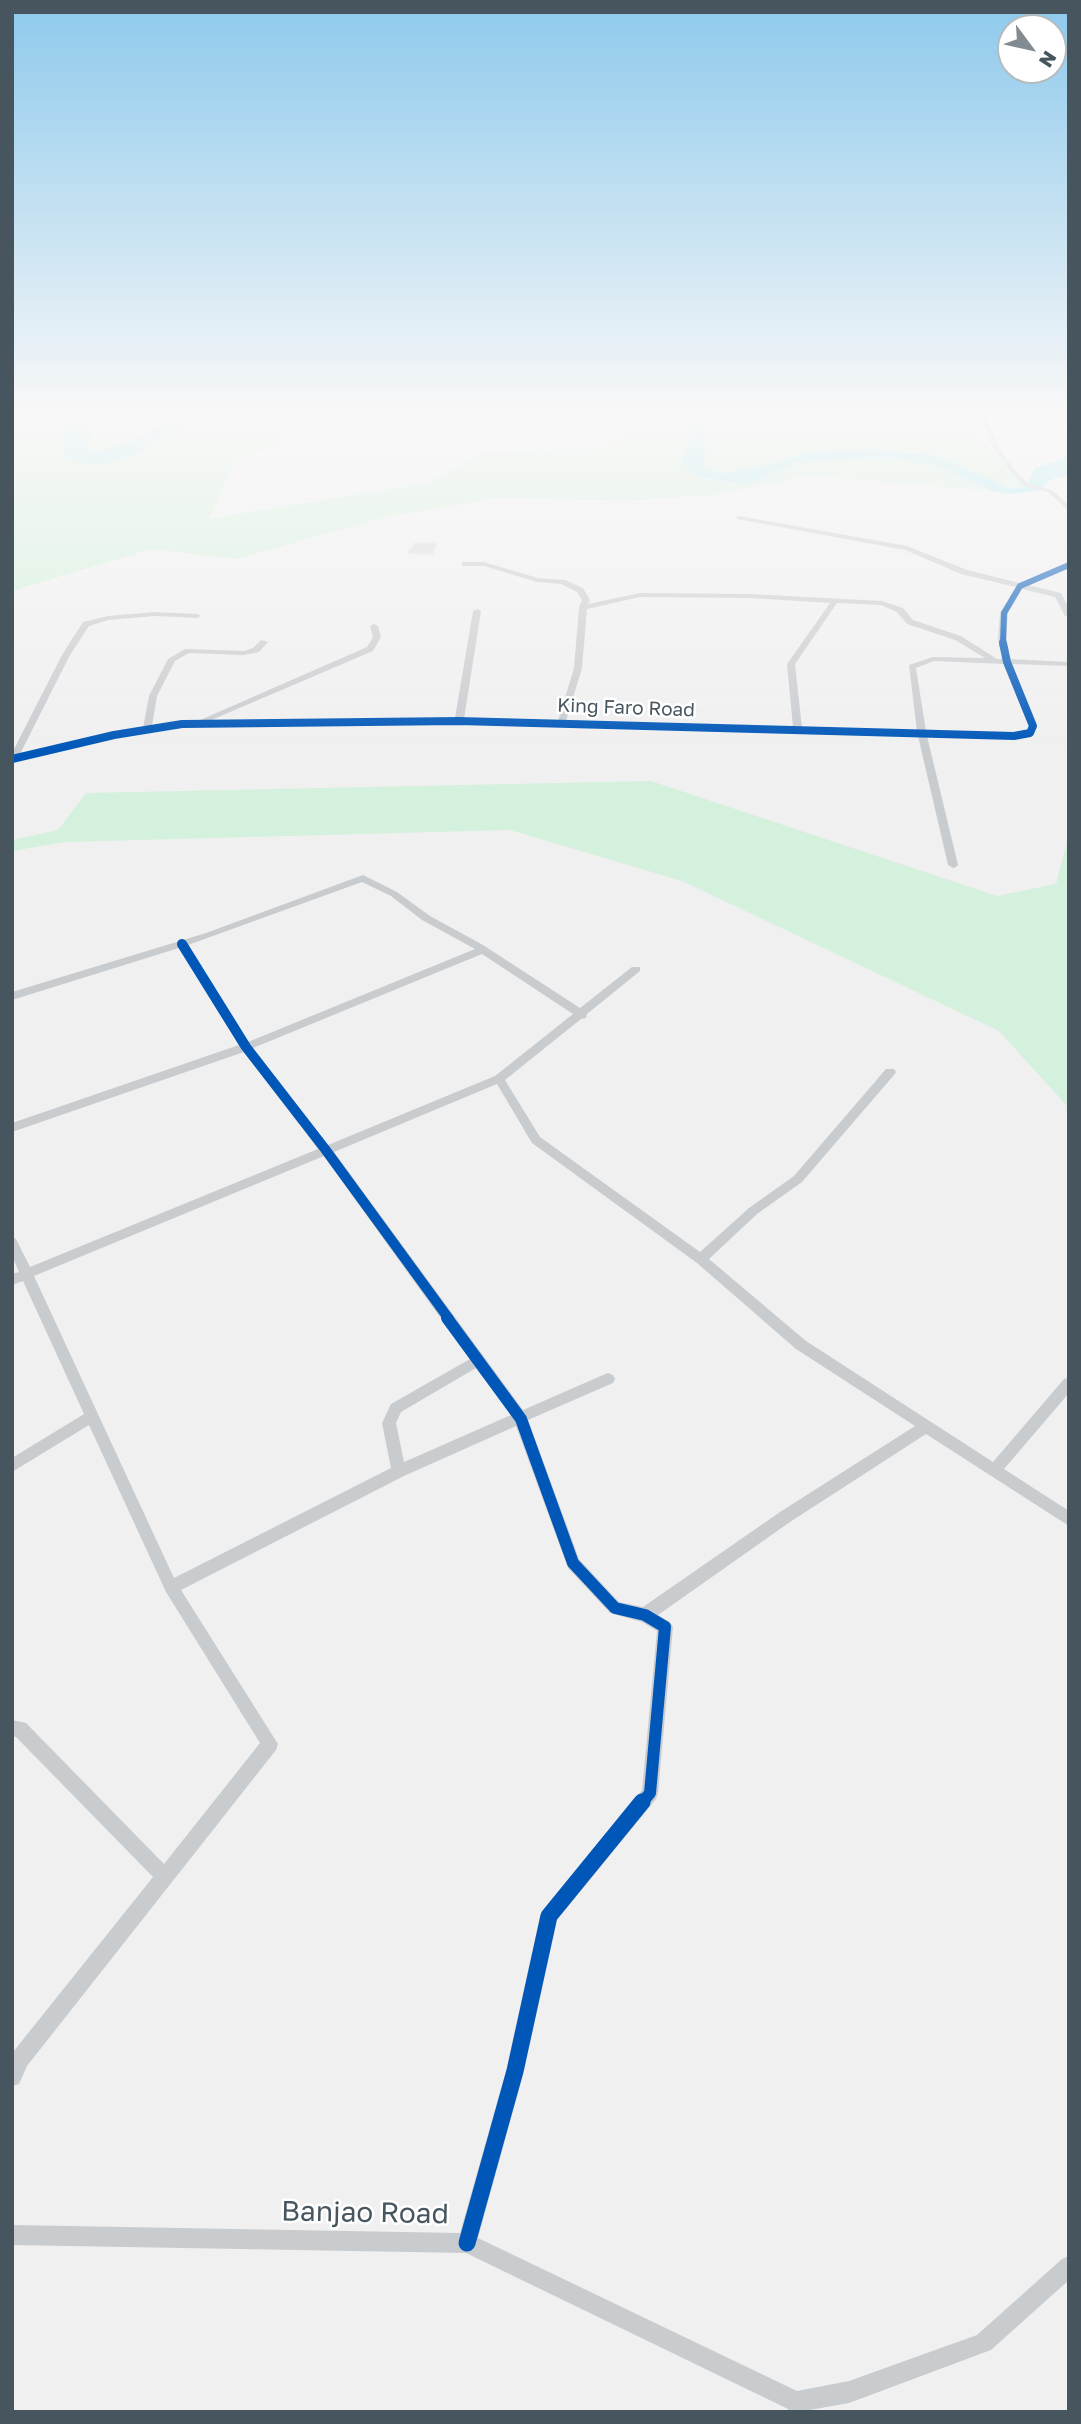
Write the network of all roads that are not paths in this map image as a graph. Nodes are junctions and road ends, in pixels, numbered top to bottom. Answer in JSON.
{"nodes":[{"id":1,"x":779,"y":525,"type":"edge"},
{"id":2,"x":466,"y":564,"type":"dead end"},
{"id":3,"x":1069,"y":565,"type":"edge"},
{"id":4,"x":1020,"y":586,"type":"junction"},
{"id":5,"x":835,"y":601,"type":"junction"},
{"id":6,"x":583,"y":607,"type":"junction"},
{"id":7,"x":477,"y":611,"type":"dead end"},
{"id":8,"x":197,"y":616,"type":"dead end"},
{"id":9,"x":1069,"y":616,"type":"edge"},
{"id":10,"x":374,"y":626,"type":"dead end"},
{"id":11,"x":264,"y":642,"type":"dead end"},
{"id":12,"x":995,"y":661,"type":"junction"},
{"id":13,"x":1007,"y":662,"type":"junction"},
{"id":14,"x":1069,"y":664,"type":"edge"},
{"id":15,"x":459,"y":721,"type":"junction"},
{"id":16,"x":195,"y":723,"type":"junction"},
{"id":17,"x":561,"y":723,"type":"junction"},
{"id":18,"x":147,"y":729,"type":"junction"},
{"id":19,"x":798,"y":730,"type":"junction"},
{"id":20,"x":922,"y":733,"type":"junction"},
{"id":21,"x":13,"y":758,"type":"edge"},
{"id":22,"x":953,"y":864,"type":"dead end"},
{"id":23,"x":182,"y":944,"type":"junction"},
{"id":24,"x":483,"y":950,"type":"junction"},
{"id":25,"x":636,"y":969,"type":"dead end"},
{"id":26,"x":12,"y":996,"type":"edge"},
{"id":27,"x":582,"y":1014,"type":"junction"},
{"id":28,"x":246,"y":1047,"type":"junction"},
{"id":29,"x":890,"y":1072,"type":"dead end"},
{"id":30,"x":499,"y":1079,"type":"junction"},
{"id":31,"x":12,"y":1128,"type":"edge"},
{"id":32,"x":325,"y":1149,"type":"junction"},
{"id":33,"x":12,"y":1242,"type":"edge"},
{"id":34,"x":701,"y":1259,"type":"junction"},
{"id":35,"x":27,"y":1275,"type":"junction"},
{"id":36,"x":12,"y":1280,"type":"edge"},
{"id":37,"x":479,"y":1360,"type":"junction"},
{"id":38,"x":608,"y":1379,"type":"dead end"},
{"id":39,"x":1069,"y":1383,"type":"edge"},
{"id":40,"x":91,"y":1417,"type":"junction"},
{"id":41,"x":521,"y":1419,"type":"junction"},
{"id":42,"x":927,"y":1426,"type":"junction"},
{"id":43,"x":12,"y":1466,"type":"edge"},
{"id":44,"x":995,"y":1469,"type":"junction"},
{"id":45,"x":399,"y":1471,"type":"junction"},
{"id":46,"x":1069,"y":1519,"type":"edge"},
{"id":47,"x":171,"y":1587,"type":"junction"},
{"id":48,"x":645,"y":1615,"type":"junction"},
{"id":49,"x":12,"y":1728,"type":"edge"},
{"id":50,"x":163,"y":1875,"type":"junction"},
{"id":51,"x":12,"y":2077,"type":"edge"},
{"id":52,"x":12,"y":2235,"type":"edge"},
{"id":53,"x":467,"y":2243,"type":"junction"},
{"id":54,"x":1069,"y":2266,"type":"edge"},
{"id":55,"x":798,"y":2407,"type":"edge"}],
"edges":[{"from":1,"to":4,"type":"street"},
{"from":2,"to":6,"type":"street"},
{"from":3,"to":4,"type":"street"},
{"from":4,"to":9,"type":"street"},
{"from":4,"to":13,"type":"street","name":"King Faro Road"},
{"from":5,"to":6,"type":"street"},
{"from":5,"to":12,"type":"street"},
{"from":5,"to":19,"type":"street"},
{"from":6,"to":17,"type":"street"},
{"from":7,"to":15,"type":"street"},
{"from":8,"to":21,"type":"street"},
{"from":10,"to":16,"type":"street"},
{"from":11,"to":18,"type":"street"},
{"from":12,"to":13,"type":"street"},
{"from":12,"to":20,"type":"street"},
{"from":13,"to":14,"type":"street"},
{"from":13,"to":20,"type":"street","name":"King Faro Road"},
{"from":15,"to":16,"type":"street","name":"King Faro Road"},
{"from":15,"to":17,"type":"street","name":"King Faro Road"},
{"from":16,"to":18,"type":"street","name":"King Faro Road"},
{"from":17,"to":19,"type":"street","name":"King Faro Road"},
{"from":18,"to":21,"type":"street","name":"King Faro Road"},
{"from":19,"to":20,"type":"street","name":"King Faro Road"},
{"from":20,"to":22,"type":"street"},
{"from":23,"to":24,"type":"street"},
{"from":23,"to":26,"type":"street"},
{"from":23,"to":28,"type":"street"},
{"from":24,"to":27,"type":"street"},
{"from":24,"to":28,"type":"street"},
{"from":25,"to":27,"type":"street"},
{"from":27,"to":30,"type":"street"},
{"from":28,"to":31,"type":"street"},
{"from":28,"to":32,"type":"street"},
{"from":29,"to":34,"type":"street"},
{"from":30,"to":32,"type":"street"},
{"from":30,"to":34,"type":"street"},
{"from":32,"to":35,"type":"street"},
{"from":32,"to":37,"type":"street"},
{"from":33,"to":35,"type":"street"},
{"from":34,"to":42,"type":"street"},
{"from":35,"to":36,"type":"street"},
{"from":35,"to":40,"type":"street"},
{"from":37,"to":41,"type":"street"},
{"from":37,"to":45,"type":"street"},
{"from":38,"to":41,"type":"street"},
{"from":39,"to":44,"type":"street"},
{"from":40,"to":43,"type":"street"},
{"from":40,"to":47,"type":"street"},
{"from":41,"to":45,"type":"street"},
{"from":41,"to":48,"type":"street"},
{"from":42,"to":44,"type":"street"},
{"from":42,"to":48,"type":"street"},
{"from":44,"to":46,"type":"street"},
{"from":45,"to":47,"type":"street"},
{"from":47,"to":50,"type":"street"},
{"from":48,"to":53,"type":"street"},
{"from":49,"to":50,"type":"street"},
{"from":50,"to":51,"type":"street"},
{"from":52,"to":53,"type":"street","name":"Banjao Road"},
{"from":53,"to":55,"type":"street","name":"Banjao Road"},
{"from":54,"to":55,"type":"street"}]}
